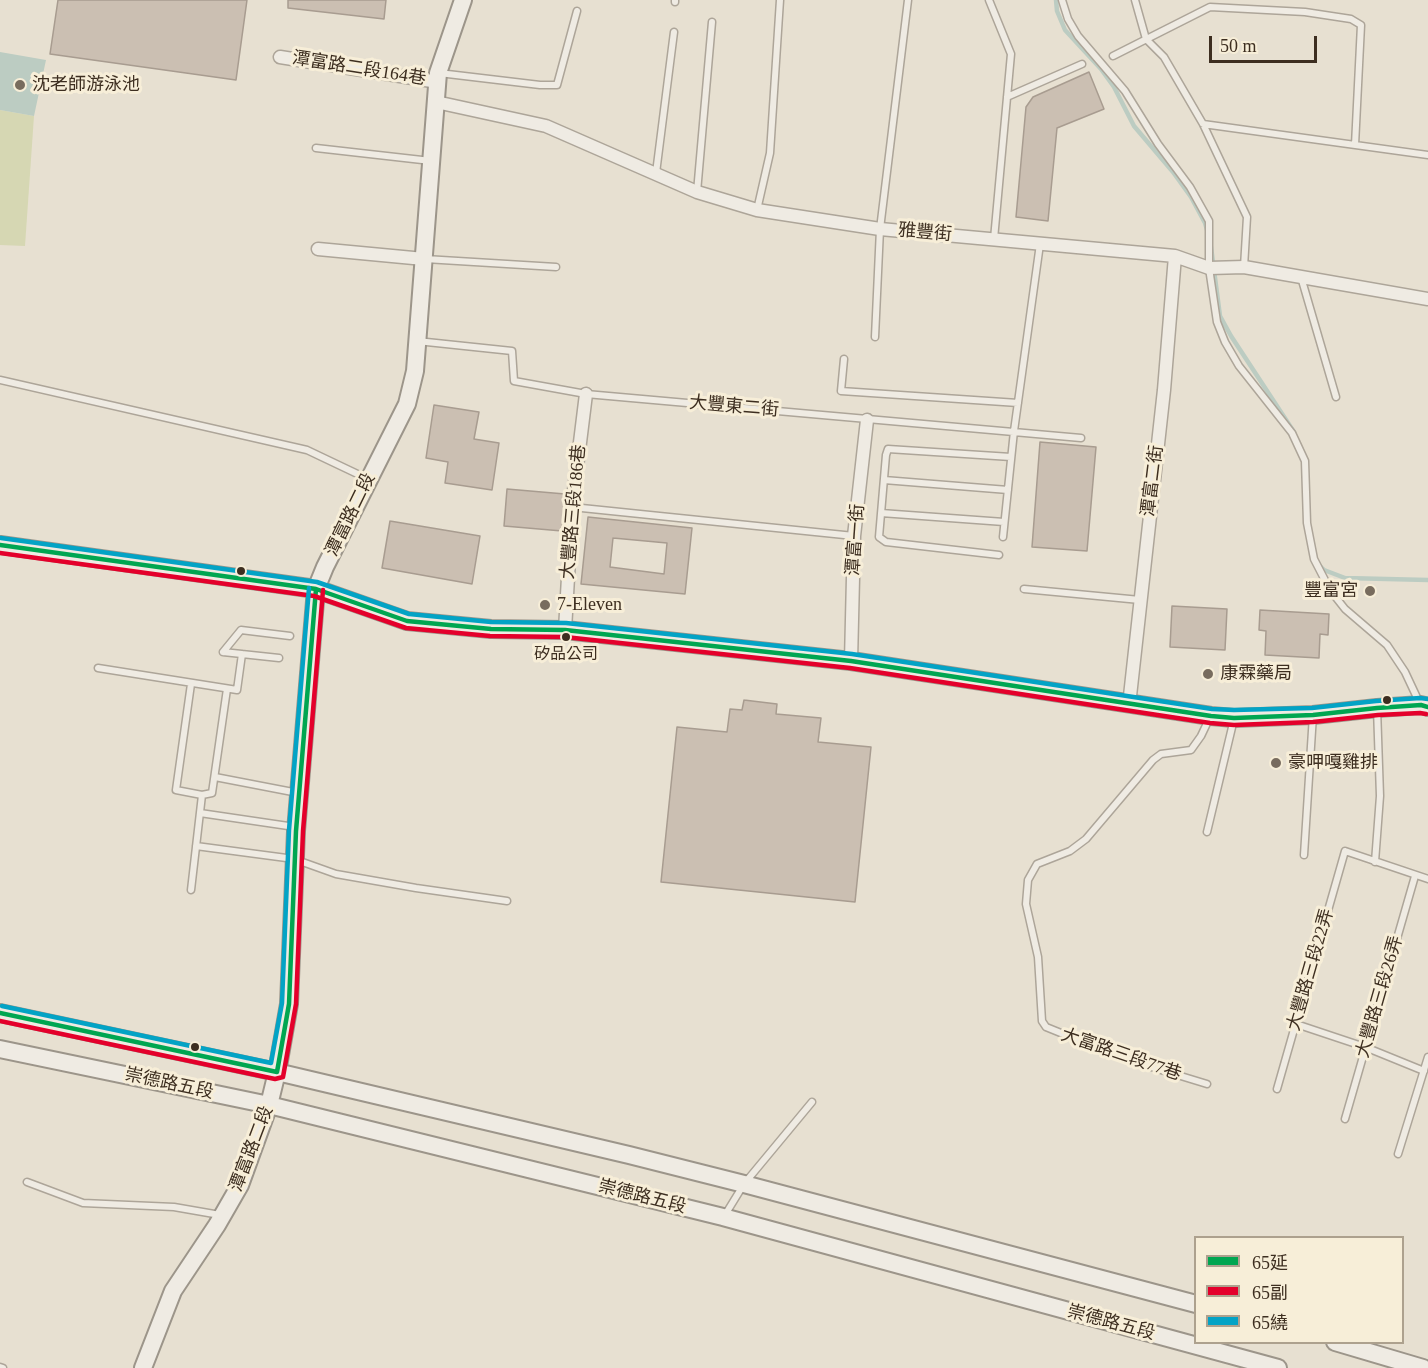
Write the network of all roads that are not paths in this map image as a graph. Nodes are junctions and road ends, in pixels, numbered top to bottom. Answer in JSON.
{"nodes":[{"id":1,"x":463,"y":0,"type":"edge"},
{"id":2,"x":780,"y":0,"type":"edge"},
{"id":3,"x":908,"y":0,"type":"edge"},
{"id":4,"x":989,"y":0,"type":"edge"},
{"id":5,"x":1062,"y":0,"type":"edge"},
{"id":6,"x":1135,"y":0,"type":"edge"},
{"id":7,"x":577,"y":11,"type":"dead end"},
{"id":8,"x":712,"y":22,"type":"dead end"},
{"id":9,"x":674,"y":32,"type":"dead end"},
{"id":10,"x":1146,"y":39,"type":"junction"},
{"id":11,"x":1113,"y":56,"type":"dead end"},
{"id":12,"x":280,"y":57,"type":"dead end"},
{"id":13,"x":1082,"y":64,"type":"dead end"},
{"id":14,"x":438,"y":77,"type":"junction"},
{"id":15,"x":1007,"y":97,"type":"junction"},
{"id":16,"x":436,"y":102,"type":"junction"},
{"id":17,"x":1203,"y":124,"type":"junction"},
{"id":18,"x":1355,"y":145,"type":"junction"},
{"id":19,"x":316,"y":148,"type":"dead end"},
{"id":20,"x":1428,"y":155,"type":"edge"},
{"id":21,"x":431,"y":161,"type":"junction"},
{"id":22,"x":656,"y":173,"type":"junction"},
{"id":23,"x":697,"y":192,"type":"junction"},
{"id":24,"x":757,"y":210,"type":"junction"},
{"id":25,"x":880,"y":229,"type":"junction"},
{"id":26,"x":994,"y":239,"type":"junction"},
{"id":27,"x":1041,"y":243,"type":"junction"},
{"id":28,"x":318,"y":249,"type":"dead end"},
{"id":29,"x":1175,"y":256,"type":"junction"},
{"id":30,"x":423,"y":259,"type":"junction"},
{"id":31,"x":556,"y":267,"type":"dead end"},
{"id":32,"x":1244,"y":267,"type":"junction"},
{"id":33,"x":1209,"y":268,"type":"junction"},
{"id":34,"x":1301,"y":277,"type":"junction"},
{"id":35,"x":1428,"y":299,"type":"edge"},
{"id":36,"x":875,"y":338,"type":"dead end"},
{"id":37,"x":417,"y":341,"type":"junction"},
{"id":38,"x":844,"y":359,"type":"dead end"},
{"id":39,"x":0,"y":380,"type":"edge"},
{"id":40,"x":586,"y":394,"type":"junction"},
{"id":41,"x":1336,"y":397,"type":"dead end"},
{"id":42,"x":1018,"y":403,"type":"junction"},
{"id":43,"x":867,"y":420,"type":"junction"},
{"id":44,"x":1014,"y":431,"type":"junction"},
{"id":45,"x":1081,"y":438,"type":"dead end"},
{"id":46,"x":1011,"y":457,"type":"junction"},
{"id":47,"x":369,"y":479,"type":"junction"},
{"id":48,"x":884,"y":480,"type":"junction"},
{"id":49,"x":1008,"y":490,"type":"junction"},
{"id":50,"x":572,"y":507,"type":"junction"},
{"id":51,"x":881,"y":513,"type":"junction"},
{"id":52,"x":1004,"y":522,"type":"junction"},
{"id":53,"x":854,"y":536,"type":"junction"},
{"id":54,"x":1002,"y":537,"type":"dead end"},
{"id":55,"x":0,"y":545,"type":"edge"},
{"id":56,"x":999,"y":555,"type":"dead end"},
{"id":57,"x":316,"y":589,"type":"junction"},
{"id":58,"x":1024,"y":589,"type":"dead end"},
{"id":59,"x":1140,"y":600,"type":"junction"},
{"id":60,"x":565,"y":630,"type":"junction"},
{"id":61,"x":291,"y":636,"type":"dead end"},
{"id":62,"x":242,"y":654,"type":"junction"},
{"id":63,"x":279,"y":658,"type":"dead end"},
{"id":64,"x":851,"y":661,"type":"junction"},
{"id":65,"x":98,"y":668,"type":"dead end"},
{"id":66,"x":191,"y":684,"type":"junction"},
{"id":67,"x":227,"y":689,"type":"junction"},
{"id":68,"x":1129,"y":705,"type":"junction"},
{"id":69,"x":1424,"y":706,"type":"edge"},
{"id":70,"x":1377,"y":708,"type":"junction"},
{"id":71,"x":1211,"y":716,"type":"junction"},
{"id":72,"x":1313,"y":716,"type":"junction"},
{"id":73,"x":1234,"y":718,"type":"junction"},
{"id":74,"x":215,"y":777,"type":"junction"},
{"id":75,"x":298,"y":793,"type":"junction"},
{"id":76,"x":202,"y":795,"type":"junction"},
{"id":77,"x":200,"y":813,"type":"junction"},
{"id":78,"x":296,"y":827,"type":"junction"},
{"id":79,"x":1207,"y":832,"type":"dead end"},
{"id":80,"x":196,"y":846,"type":"junction"},
{"id":81,"x":1304,"y":855,"type":"dead end"},
{"id":82,"x":294,"y":859,"type":"junction"},
{"id":83,"x":1375,"y":862,"type":"junction"},
{"id":84,"x":1415,"y":876,"type":"junction"},
{"id":85,"x":1428,"y":879,"type":"edge"},
{"id":86,"x":191,"y":890,"type":"dead end"},
{"id":87,"x":507,"y":901,"type":"dead end"},
{"id":88,"x":0,"y":1013,"type":"edge"},
{"id":89,"x":1296,"y":1024,"type":"junction"},
{"id":90,"x":1365,"y":1047,"type":"junction"},
{"id":91,"x":0,"y":1049,"type":"edge"},
{"id":92,"x":1428,"y":1057,"type":"edge"},
{"id":93,"x":277,"y":1071,"type":"junction"},
{"id":94,"x":1424,"y":1071,"type":"junction"},
{"id":95,"x":1207,"y":1084,"type":"dead end"},
{"id":96,"x":1277,"y":1089,"type":"dead end"},
{"id":97,"x":812,"y":1102,"type":"dead end"},
{"id":98,"x":269,"y":1105,"type":"junction"},
{"id":99,"x":1345,"y":1119,"type":"dead end"},
{"id":100,"x":1398,"y":1154,"type":"dead end"},
{"id":101,"x":27,"y":1182,"type":"dead end"},
{"id":102,"x":744,"y":1184,"type":"junction"},
{"id":103,"x":223,"y":1215,"type":"junction"},
{"id":104,"x":723,"y":1218,"type":"junction"},
{"id":105,"x":1194,"y":1303,"type":"edge"},
{"id":106,"x":1342,"y":1344,"type":"edge"},
{"id":107,"x":143,"y":1368,"type":"edge"},
{"id":108,"x":1278,"y":1368,"type":"edge"},
{"id":109,"x":1423,"y":1368,"type":"edge"}],
"edges":[{"from":1,"to":14,"type":"street","name":"潭富路二段"},
{"from":2,"to":24,"type":"lane"},
{"from":3,"to":25,"type":"lane"},
{"from":4,"to":15,"type":"lane"},
{"from":5,"to":33,"type":"lane"},
{"from":6,"to":10,"type":"lane"},
{"from":7,"to":14,"type":"lane"},
{"from":8,"to":23,"type":"lane"},
{"from":9,"to":22,"type":"lane"},
{"from":10,"to":11,"type":"lane"},
{"from":10,"to":17,"type":"lane"},
{"from":10,"to":18,"type":"lane"},
{"from":12,"to":14,"type":"street","name":"潭富路二段164巷"},
{"from":13,"to":15,"type":"lane"},
{"from":14,"to":16,"type":"street","name":"潭富路二段"},
{"from":15,"to":26,"type":"lane"},
{"from":16,"to":21,"type":"street","name":"潭富路二段"},
{"from":16,"to":22,"type":"street","name":"雅豐街"},
{"from":17,"to":18,"type":"lane"},
{"from":17,"to":32,"type":"lane"},
{"from":18,"to":20,"type":"lane"},
{"from":19,"to":21,"type":"lane"},
{"from":21,"to":30,"type":"street","name":"潭富路二段"},
{"from":22,"to":23,"type":"street","name":"雅豐街"},
{"from":23,"to":24,"type":"street","name":"雅豐街"},
{"from":24,"to":25,"type":"street","name":"雅豐街"},
{"from":25,"to":26,"type":"street","name":"雅豐街"},
{"from":25,"to":36,"type":"lane"},
{"from":26,"to":27,"type":"street","name":"雅豐街"},
{"from":27,"to":29,"type":"street","name":"雅豐街"},
{"from":27,"to":42,"type":"lane"},
{"from":28,"to":30,"type":"street"},
{"from":29,"to":33,"type":"street","name":"雅豐街"},
{"from":29,"to":59,"type":"street","name":"潭富二街"},
{"from":30,"to":31,"type":"lane"},
{"from":30,"to":37,"type":"street","name":"潭富路二段"},
{"from":32,"to":33,"type":"street","name":"雅豐街"},
{"from":32,"to":34,"type":"street","name":"雅豐街"},
{"from":33,"to":69,"type":"lane"},
{"from":34,"to":35,"type":"street","name":"雅豐街"},
{"from":34,"to":41,"type":"lane"},
{"from":37,"to":40,"type":"lane","name":"大豐東二街"},
{"from":37,"to":47,"type":"street","name":"潭富路二段"},
{"from":38,"to":42,"type":"lane"},
{"from":39,"to":47,"type":"lane"},
{"from":40,"to":43,"type":"lane","name":"大豐東二街"},
{"from":40,"to":50,"type":"street","name":"大豐路三段186巷"},
{"from":42,"to":44,"type":"lane"},
{"from":43,"to":44,"type":"lane","name":"大豐東二街"},
{"from":43,"to":53,"type":"street","name":"潭富一街"},
{"from":44,"to":45,"type":"lane","name":"大豐東二街"},
{"from":44,"to":46,"type":"lane"},
{"from":46,"to":48,"type":"lane"},
{"from":46,"to":49,"type":"lane"},
{"from":47,"to":57,"type":"street","name":"潭富路二段"},
{"from":48,"to":49,"type":"lane"},
{"from":48,"to":51,"type":"lane"},
{"from":49,"to":52,"type":"lane"},
{"from":50,"to":53,"type":"lane"},
{"from":50,"to":60,"type":"street","name":"大豐路三段186巷"},
{"from":51,"to":52,"type":"lane"},
{"from":51,"to":56,"type":"lane"},
{"from":52,"to":54,"type":"lane"},
{"from":53,"to":64,"type":"street","name":"潭富一街"},
{"from":55,"to":57,"type":"street"},
{"from":57,"to":60,"type":"street"},
{"from":57,"to":75,"type":"street","name":"潭富路二段"},
{"from":58,"to":59,"type":"lane"},
{"from":59,"to":68,"type":"street","name":"潭富二街"},
{"from":60,"to":64,"type":"street"},
{"from":61,"to":62,"type":"lane"},
{"from":62,"to":63,"type":"lane"},
{"from":62,"to":67,"type":"lane"},
{"from":64,"to":68,"type":"street"},
{"from":65,"to":66,"type":"lane"},
{"from":66,"to":67,"type":"lane"},
{"from":66,"to":76,"type":"lane"},
{"from":67,"to":74,"type":"lane"},
{"from":68,"to":71,"type":"street"},
{"from":69,"to":70,"type":"street"},
{"from":70,"to":72,"type":"street"},
{"from":70,"to":83,"type":"lane"},
{"from":71,"to":73,"type":"street"},
{"from":71,"to":95,"type":"lane","name":"大富路三段77巷"},
{"from":72,"to":73,"type":"street"},
{"from":72,"to":81,"type":"lane"},
{"from":73,"to":79,"type":"lane"},
{"from":74,"to":75,"type":"lane"},
{"from":74,"to":76,"type":"lane"},
{"from":75,"to":78,"type":"street","name":"潭富路二段"},
{"from":76,"to":77,"type":"lane"},
{"from":77,"to":78,"type":"lane"},
{"from":77,"to":80,"type":"lane"},
{"from":78,"to":82,"type":"street","name":"潭富路二段"},
{"from":80,"to":82,"type":"lane"},
{"from":80,"to":86,"type":"lane"},
{"from":82,"to":87,"type":"lane"},
{"from":82,"to":93,"type":"street","name":"潭富路二段"},
{"from":83,"to":84,"type":"lane"},
{"from":83,"to":89,"type":"lane","name":"大豐路三段22弄"},
{"from":84,"to":85,"type":"lane"},
{"from":84,"to":90,"type":"lane","name":"大豐路三段26弄"},
{"from":88,"to":93,"type":"street","name":"崇德路五段"},
{"from":89,"to":90,"type":"lane"},
{"from":89,"to":96,"type":"lane","name":"大豐路三段22弄"},
{"from":90,"to":94,"type":"lane"},
{"from":90,"to":99,"type":"lane","name":"大豐路三段26弄"},
{"from":91,"to":98,"type":"street","name":"崇德路五段"},
{"from":92,"to":94,"type":"lane"},
{"from":93,"to":98,"type":"street","name":"潭富路二段"},
{"from":93,"to":102,"type":"street","name":"崇德路五段"},
{"from":94,"to":100,"type":"lane"},
{"from":97,"to":102,"type":"lane"},
{"from":98,"to":103,"type":"street","name":"潭富路二段"},
{"from":98,"to":104,"type":"street","name":"崇德路五段"},
{"from":101,"to":103,"type":"lane"},
{"from":102,"to":104,"type":"lane"},
{"from":102,"to":105,"type":"street","name":"崇德路五段"},
{"from":103,"to":107,"type":"street","name":"潭富路二段"},
{"from":104,"to":108,"type":"street","name":"崇德路五段"},
{"from":106,"to":109,"type":"street"}]}
